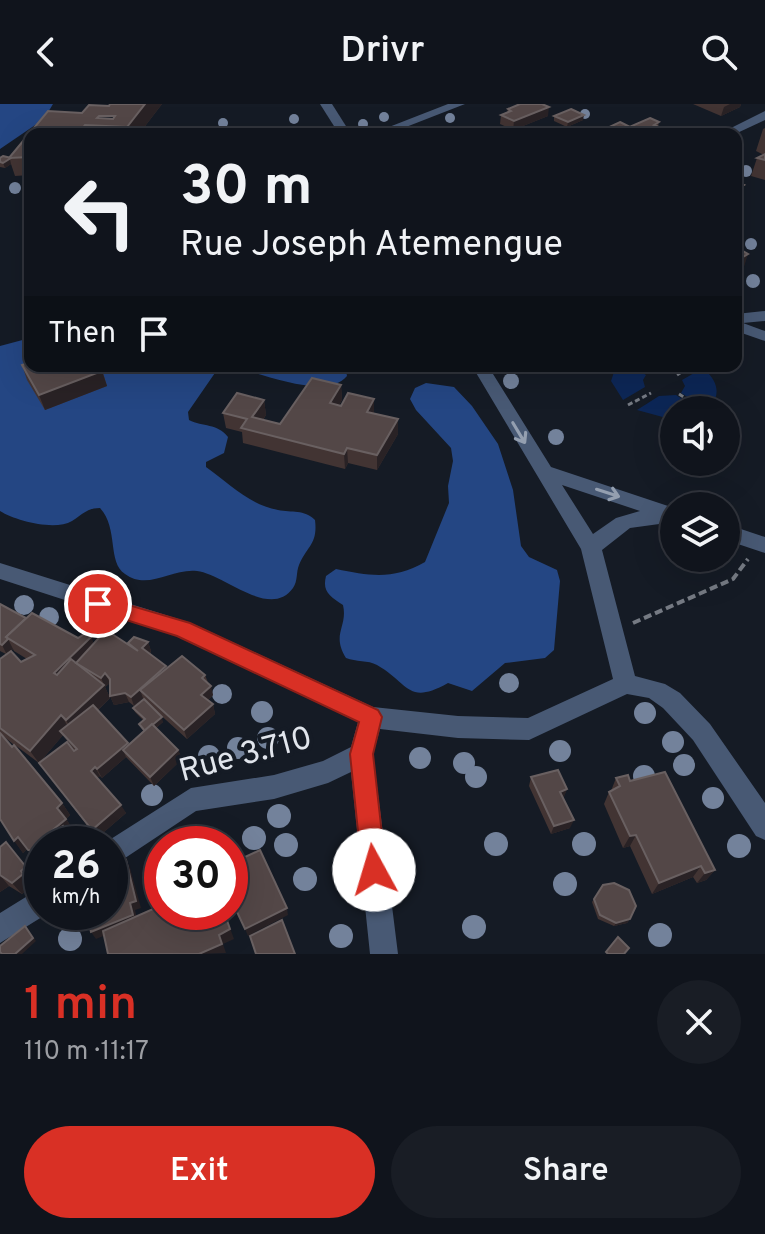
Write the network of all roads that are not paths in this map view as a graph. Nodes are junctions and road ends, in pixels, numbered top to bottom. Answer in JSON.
{"nodes":[{"id":1,"x":326,"y":104,"type":"edge"},
{"id":2,"x":459,"y":104,"type":"edge"},
{"id":3,"x":765,"y":115,"type":"edge"},
{"id":4,"x":341,"y":128,"type":"edge"},
{"id":5,"x":393,"y":128,"type":"edge"},
{"id":6,"x":738,"y":128,"type":"edge"},
{"id":7,"x":765,"y":316,"type":"edge"},
{"id":8,"x":742,"y":318,"type":"edge"},
{"id":9,"x":742,"y":328,"type":"edge"},
{"id":10,"x":765,"y":336,"type":"edge"},
{"id":11,"x":484,"y":372,"type":"edge"},
{"id":12,"x":542,"y":471,"type":"junction"},
{"id":13,"x":660,"y":511,"type":"edge"},
{"id":14,"x":660,"y":517,"type":"edge"},
{"id":15,"x":740,"y":537,"type":"edge"},
{"id":16,"x":759,"y":543,"type":"edge"},
{"id":17,"x":591,"y":548,"type":"junction"},
{"id":18,"x":0,"y":571,"type":"edge"},
{"id":19,"x":626,"y":684,"type":"junction"},
{"id":20,"x":371,"y":717,"type":"junction"},
{"id":21,"x":361,"y":754,"type":"junction"},
{"id":22,"x":765,"y":827,"type":"edge"},
{"id":23,"x":128,"y":843,"type":"edge"},
{"id":24,"x":24,"y":913,"type":"edge"},
{"id":25,"x":0,"y":929,"type":"edge"},
{"id":26,"x":384,"y":954,"type":"edge"}],
"edges":[{"from":1,"to":4,"type":"street"},
{"from":2,"to":5,"type":"street"},
{"from":3,"to":6,"type":"street"},
{"from":7,"to":8,"type":"street"},
{"from":9,"to":10,"type":"street"},
{"from":11,"to":12,"type":"street","one_way":true},
{"from":12,"to":13,"type":"street","one_way":true},
{"from":12,"to":17,"type":"street"},
{"from":14,"to":17,"type":"street"},
{"from":15,"to":16,"type":"street"},
{"from":17,"to":19,"type":"street"},
{"from":18,"to":20,"type":"street"},
{"from":19,"to":20,"type":"street"},
{"from":19,"to":22,"type":"street"},
{"from":20,"to":21,"type":"street"},
{"from":21,"to":23,"type":"street","name":"Rue 3.710"},
{"from":21,"to":26,"type":"street"},
{"from":24,"to":25,"type":"street"}]}
